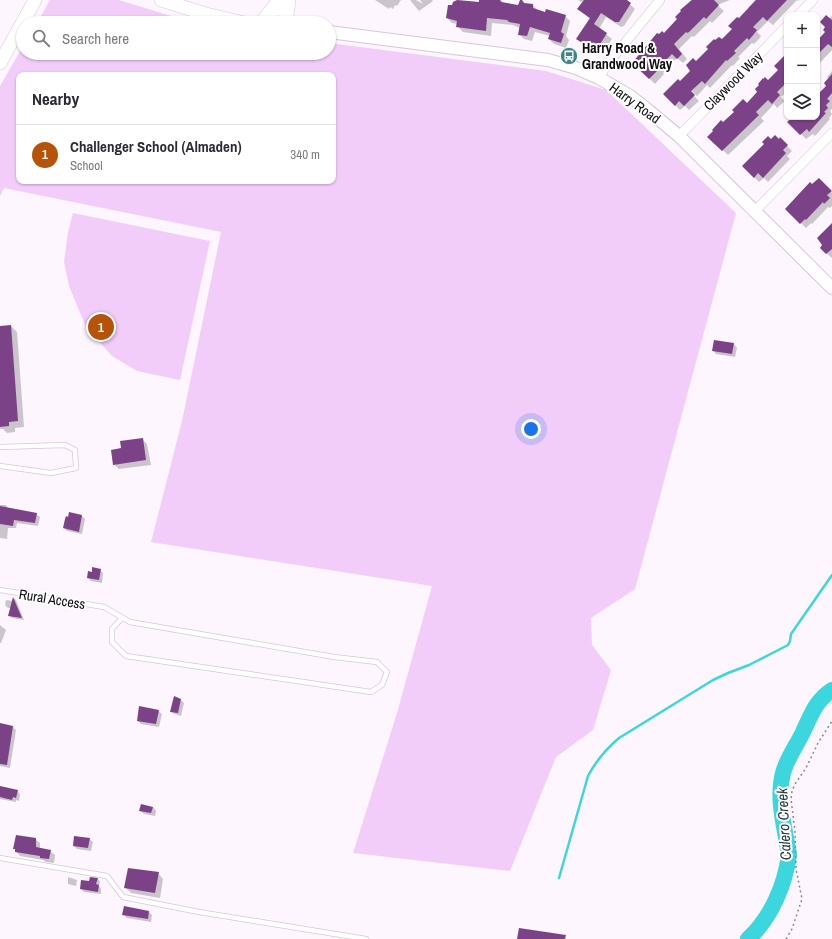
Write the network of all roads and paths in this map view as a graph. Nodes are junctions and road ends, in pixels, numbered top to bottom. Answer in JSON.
{"nodes":[{"id":1,"x":35,"y":0,"type":"edge"},
{"id":2,"x":161,"y":0,"type":"edge"},
{"id":3,"x":280,"y":0,"type":"edge"},
{"id":4,"x":288,"y":0,"type":"edge"},
{"id":5,"x":813,"y":0,"type":"edge"},
{"id":6,"x":658,"y":1,"type":"edge"},
{"id":7,"x":801,"y":12,"type":"edge"},
{"id":8,"x":26,"y":16,"type":"edge"},
{"id":9,"x":211,"y":16,"type":"edge"},
{"id":10,"x":268,"y":16,"type":"edge"},
{"id":11,"x":286,"y":16,"type":"edge"},
{"id":12,"x":784,"y":29,"type":"edge"},
{"id":13,"x":336,"y":33,"type":"edge"},
{"id":14,"x":16,"y":34,"type":"edge"},
{"id":15,"x":0,"y":63,"type":"edge"},
{"id":16,"x":599,"y":78,"type":"junction"},
{"id":17,"x":832,"y":133,"type":"edge"},
{"id":18,"x":679,"y":136,"type":"junction"},
{"id":19,"x":755,"y":212,"type":"junction"},
{"id":20,"x":832,"y":288,"type":"edge"},
{"id":21,"x":0,"y":447,"type":"edge"},
{"id":22,"x":0,"y":466,"type":"edge"},
{"id":23,"x":0,"y":590,"type":"edge"},
{"id":24,"x":122,"y":618,"type":"junction"},
{"id":25,"x":832,"y":721,"type":"edge"},
{"id":26,"x":0,"y":858,"type":"edge"},
{"id":27,"x":366,"y":939,"type":"edge"},
{"id":28,"x":786,"y":939,"type":"edge"}],
"edges":[{"from":1,"to":8,"type":"main road"},
{"from":2,"to":9,"type":"main road"},
{"from":3,"to":10,"type":"main road"},
{"from":4,"to":11,"type":"main road"},
{"from":5,"to":7,"type":"street"},
{"from":6,"to":16,"type":"street"},
{"from":12,"to":18,"type":"street","name":"Claywood Way"},
{"from":13,"to":16,"type":"street","name":"Harry Road"},
{"from":14,"to":15,"type":"main road"},
{"from":16,"to":18,"type":"street","name":"Harry Road"},
{"from":17,"to":19,"type":"street"},
{"from":18,"to":19,"type":"street","name":"Harry Road"},
{"from":19,"to":20,"type":"street","name":"Harry Road"},
{"from":21,"to":22,"type":"lane"},
{"from":23,"to":24,"type":"lane","name":"Rural Access"},
{"from":24,"to":24,"type":"lane"},
{"from":25,"to":28,"type":"path"},
{"from":26,"to":27,"type":"lane"}]}
